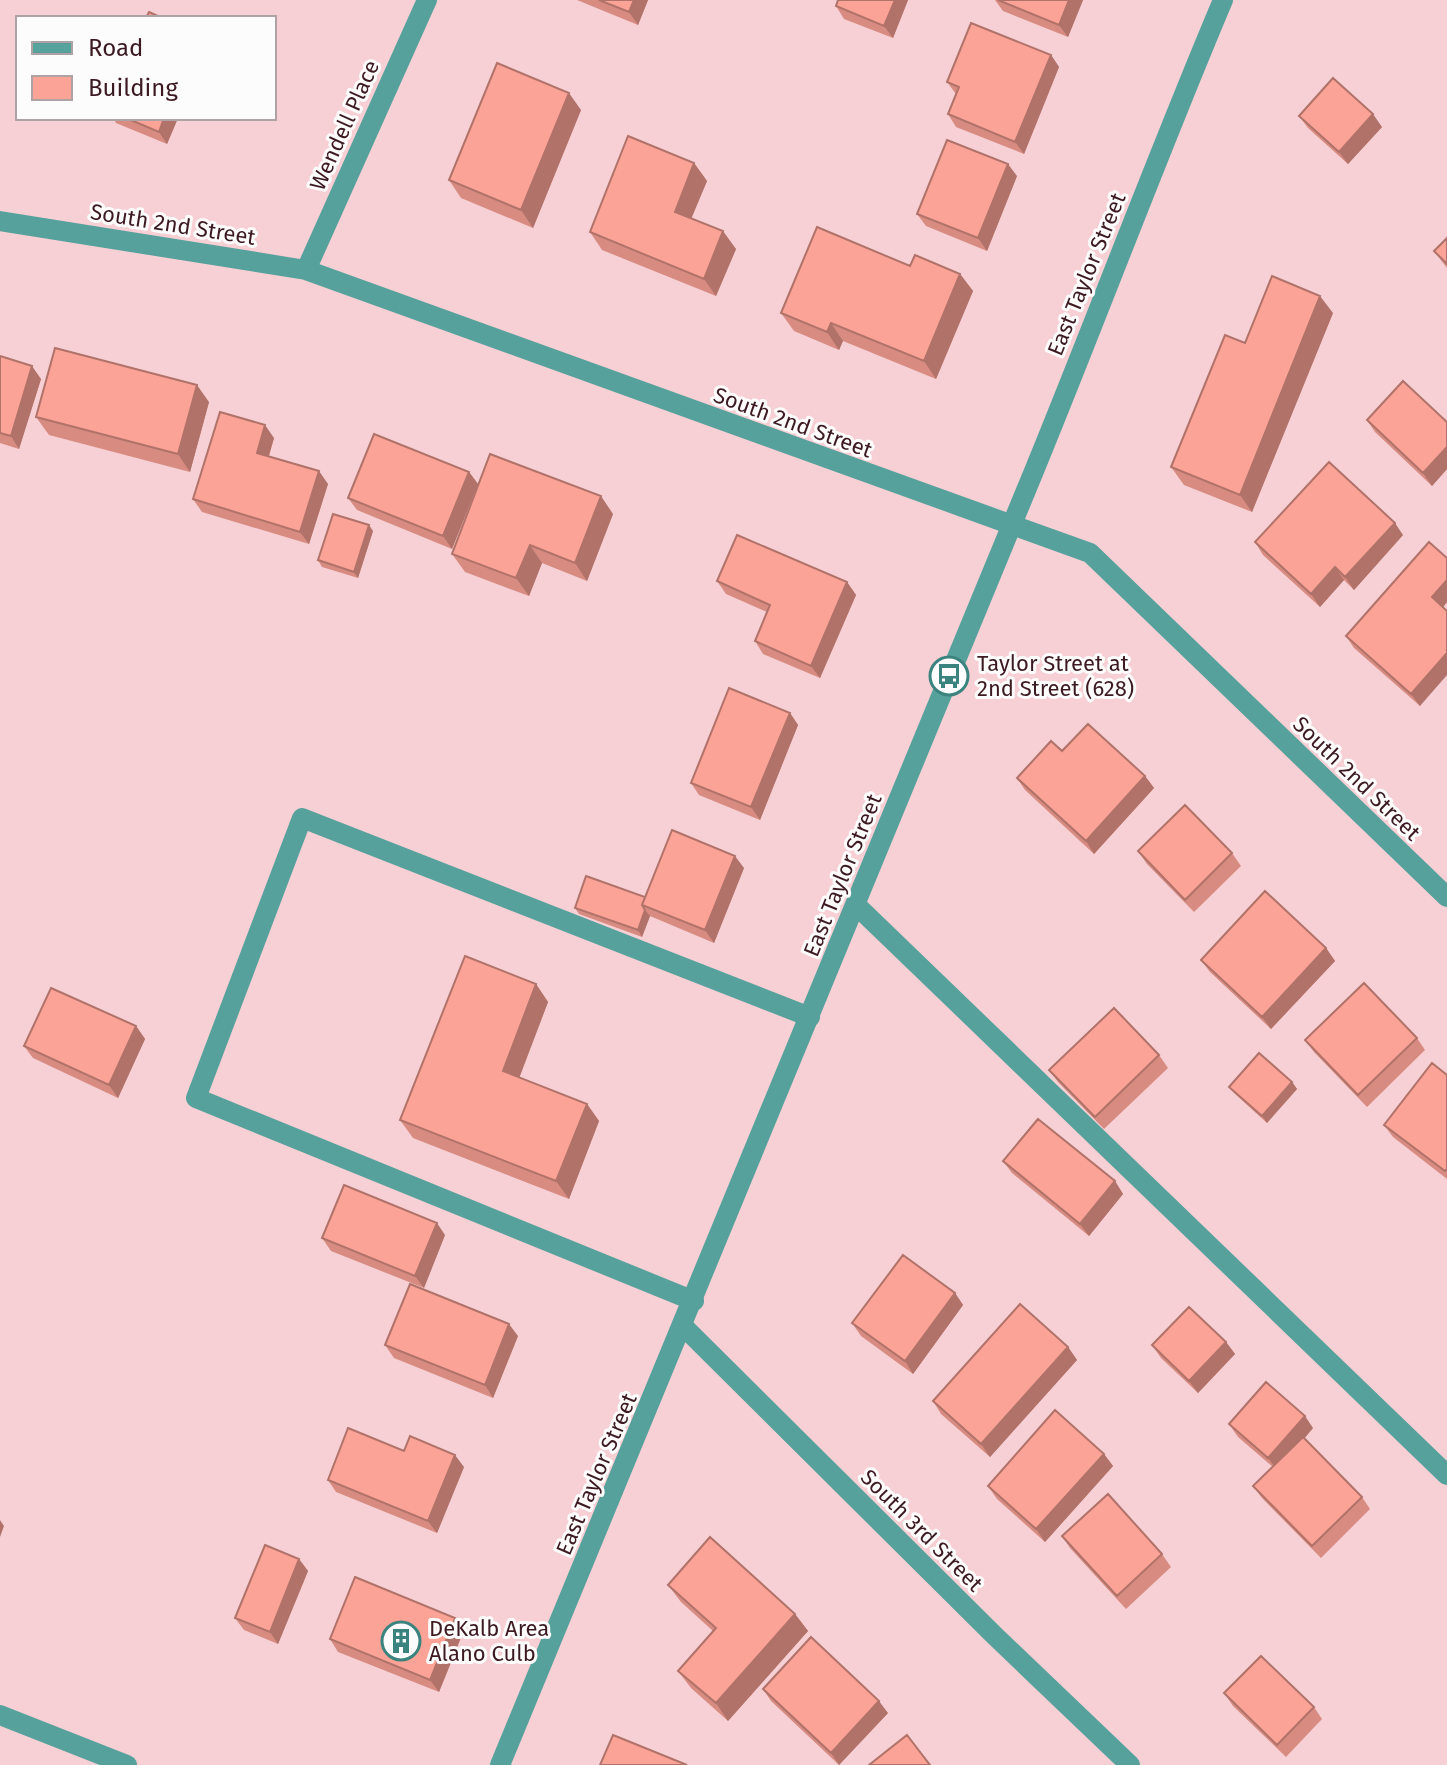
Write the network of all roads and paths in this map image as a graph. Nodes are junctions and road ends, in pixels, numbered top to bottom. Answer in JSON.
{"nodes":[{"id":1,"x":427,"y":0,"type":"edge"},
{"id":2,"x":1223,"y":0,"type":"edge"},
{"id":3,"x":0,"y":221,"type":"edge"},
{"id":4,"x":306,"y":270,"type":"junction"},
{"id":5,"x":1011,"y":526,"type":"junction"},
{"id":6,"x":1447,"y":897,"type":"edge"},
{"id":7,"x":856,"y":905,"type":"junction"},
{"id":8,"x":810,"y":1017,"type":"junction"},
{"id":9,"x":694,"y":1301,"type":"junction"},
{"id":10,"x":683,"y":1326,"type":"junction"},
{"id":11,"x":1447,"y":1475,"type":"edge"},
{"id":12,"x":0,"y":1715,"type":"edge"},
{"id":13,"x":127,"y":1765,"type":"edge"},
{"id":14,"x":500,"y":1765,"type":"edge"},
{"id":15,"x":1130,"y":1765,"type":"edge"}],
"edges":[{"from":1,"to":4,"type":"street","name":"Wendell Place"},
{"from":2,"to":5,"type":"street","name":"East Taylor Street"},
{"from":3,"to":4,"type":"street","name":"South 2nd Street"},
{"from":4,"to":5,"type":"street","name":"South 2nd Street"},
{"from":5,"to":6,"type":"street","name":"South 2nd Street"},
{"from":5,"to":7,"type":"street","name":"East Taylor Street"},
{"from":7,"to":8,"type":"street","name":"East Taylor Street"},
{"from":7,"to":11,"type":"street"},
{"from":8,"to":9,"type":"street","name":"East Taylor Street"},
{"from":8,"to":9,"type":"street"},
{"from":9,"to":10,"type":"street","name":"East Taylor Street"},
{"from":10,"to":14,"type":"street","name":"East Taylor Street"},
{"from":10,"to":15,"type":"street","name":"South 3rd Street"},
{"from":12,"to":13,"type":"street"}]}
